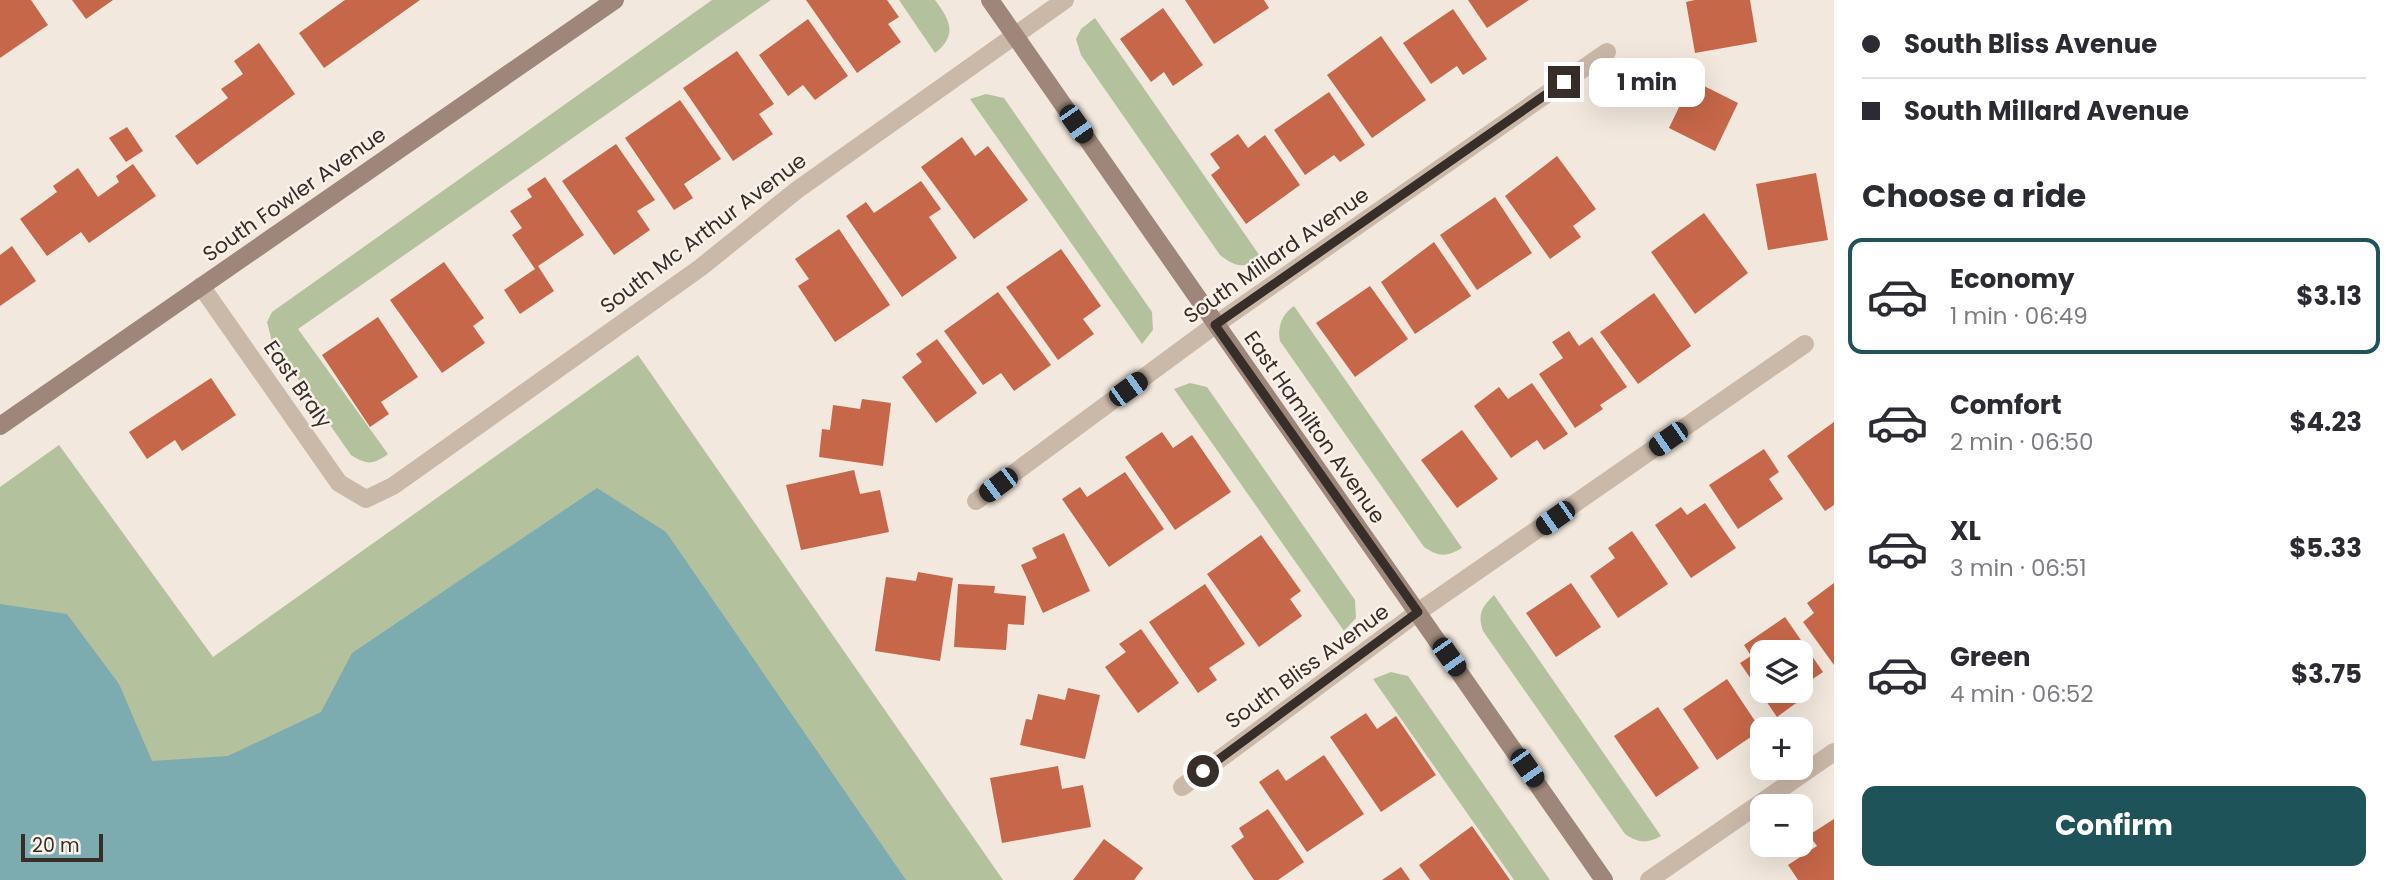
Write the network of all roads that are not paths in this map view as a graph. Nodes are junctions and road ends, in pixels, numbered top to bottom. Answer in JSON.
{"nodes":[{"id":1,"x":615,"y":0,"type":"edge"},
{"id":2,"x":990,"y":0,"type":"edge"},
{"id":3,"x":1065,"y":0,"type":"edge"},
{"id":4,"x":1015,"y":35,"type":"junction"},
{"id":5,"x":1607,"y":52,"type":"dead end"},
{"id":6,"x":201,"y":286,"type":"junction"},
{"id":7,"x":1215,"y":325,"type":"junction"},
{"id":8,"x":1805,"y":344,"type":"dead end"},
{"id":9,"x":0,"y":426,"type":"edge"},
{"id":10,"x":366,"y":499,"type":"joint"},
{"id":11,"x":976,"y":501,"type":"dead end"},
{"id":12,"x":1418,"y":612,"type":"junction"},
{"id":13,"x":1834,"y":752,"type":"edge"},
{"id":14,"x":1182,"y":787,"type":"dead end"},
{"id":15,"x":1604,"y":880,"type":"edge"},
{"id":16,"x":1649,"y":880,"type":"edge"}],
"edges":[{"from":1,"to":6,"type":"street","name":"South Fowler Avenue"},
{"from":2,"to":4,"type":"street","name":"East Hamilton Avenue"},
{"from":3,"to":4,"type":"street","name":"South Mc Arthur Avenue"},
{"from":4,"to":7,"type":"street","name":"East Hamilton Avenue"},
{"from":4,"to":10,"type":"street","name":"South Mc Arthur Avenue"},
{"from":5,"to":7,"type":"street","name":"South Millard Avenue"},
{"from":6,"to":9,"type":"street","name":"South Fowler Avenue"},
{"from":6,"to":10,"type":"street","name":"East Braly"},
{"from":7,"to":11,"type":"street","name":"South Millard Avenue"},
{"from":7,"to":12,"type":"street","name":"East Hamilton Avenue"},
{"from":8,"to":12,"type":"street","name":"South Bliss Avenue"},
{"from":12,"to":14,"type":"street","name":"South Bliss Avenue"},
{"from":12,"to":15,"type":"street","name":"East Hamilton Avenue"},
{"from":13,"to":16,"type":"street"}]}
